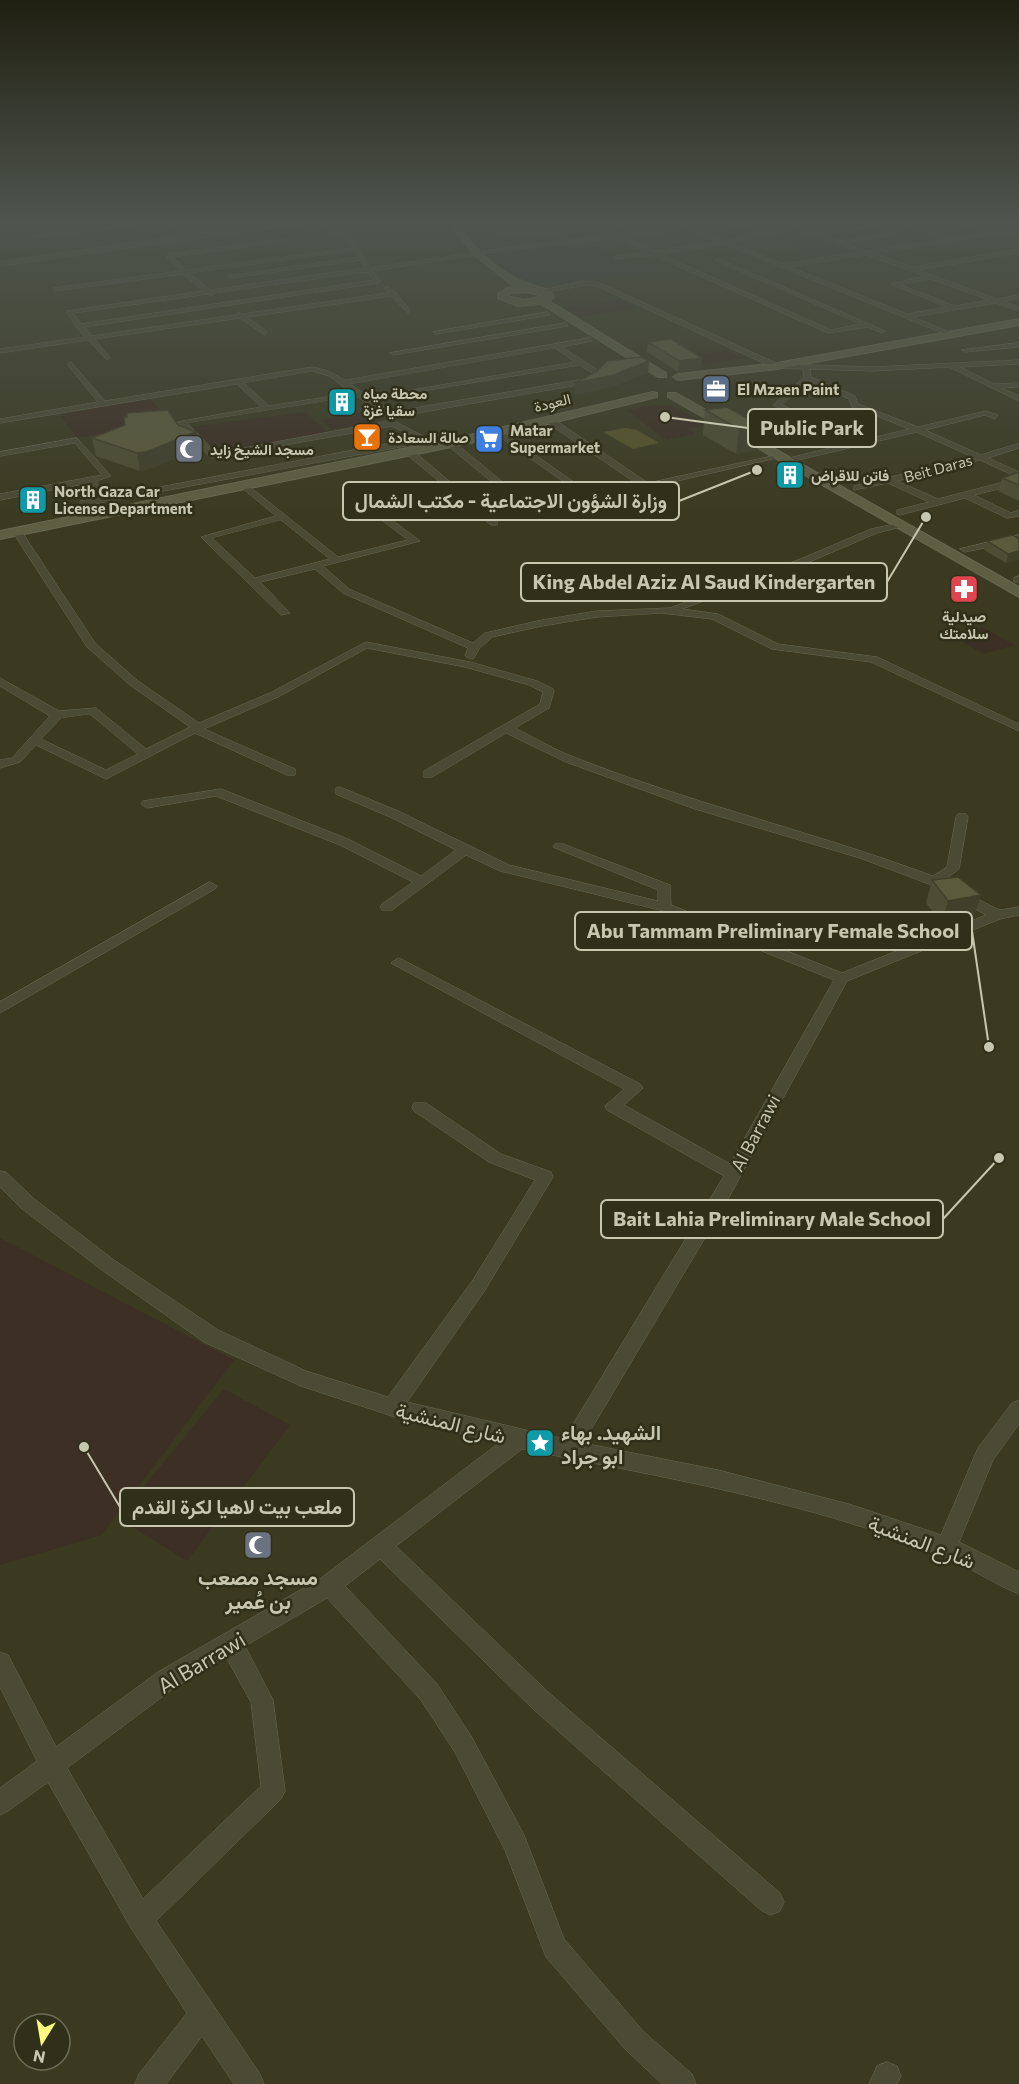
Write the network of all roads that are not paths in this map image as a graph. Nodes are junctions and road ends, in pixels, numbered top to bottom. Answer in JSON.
{"nodes":[{"id":1,"x":74,"y":320,"type":"edge"},
{"id":2,"x":117,"y":320,"type":"edge"},
{"id":3,"x":206,"y":320,"type":"edge"},
{"id":4,"x":247,"y":320,"type":"edge"},
{"id":5,"x":509,"y":320,"type":"edge"},
{"id":6,"x":558,"y":320,"type":"edge"},
{"id":7,"x":575,"y":320,"type":"edge"},
{"id":8,"x":677,"y":320,"type":"edge"},
{"id":9,"x":804,"y":320,"type":"edge"},
{"id":10,"x":858,"y":320,"type":"edge"},
{"id":11,"x":916,"y":320,"type":"edge"},
{"id":12,"x":1019,"y":322,"type":"edge"},
{"id":13,"x":566,"y":325,"type":"junction"},
{"id":14,"x":869,"y":325,"type":"junction"},
{"id":15,"x":78,"y":326,"type":"junction"},
{"id":16,"x":882,"y":331,"type":"dead end"},
{"id":17,"x":265,"y":333,"type":"dead end"},
{"id":18,"x":952,"y":335,"type":"junction"},
{"id":19,"x":89,"y":339,"type":"junction"},
{"id":20,"x":590,"y":340,"type":"junction"},
{"id":21,"x":455,"y":344,"type":"junction"},
{"id":22,"x":1019,"y":345,"type":"edge"},
{"id":23,"x":556,"y":346,"type":"junction"},
{"id":24,"x":463,"y":349,"type":"dead end"},
{"id":25,"x":966,"y":350,"type":"dead end"},
{"id":26,"x":0,"y":351,"type":"edge"},
{"id":27,"x":393,"y":353,"type":"dead end"},
{"id":28,"x":470,"y":354,"type":"dead end"},
{"id":29,"x":107,"y":358,"type":"dead end"},
{"id":30,"x":478,"y":358,"type":"junction"},
{"id":31,"x":458,"y":362,"type":"junction"},
{"id":32,"x":1019,"y":362,"type":"edge"},
{"id":33,"x":71,"y":363,"type":"dead end"},
{"id":34,"x":581,"y":363,"type":"junction"},
{"id":35,"x":777,"y":366,"type":"junction"},
{"id":36,"x":951,"y":366,"type":"junction"},
{"id":37,"x":467,"y":368,"type":"dead end"},
{"id":38,"x":762,"y":368,"type":"junction"},
{"id":39,"x":806,"y":368,"type":"junction"},
{"id":40,"x":476,"y":374,"type":"dead end"},
{"id":41,"x":662,"y":375,"type":"junction"},
{"id":42,"x":678,"y":377,"type":"junction"},
{"id":43,"x":808,"y":378,"type":"junction"},
{"id":44,"x":484,"y":380,"type":"junction"},
{"id":45,"x":238,"y":381,"type":"junction"},
{"id":46,"x":345,"y":382,"type":"junction"},
{"id":47,"x":1019,"y":385,"type":"edge"},
{"id":48,"x":989,"y":386,"type":"junction"},
{"id":49,"x":690,"y":388,"type":"junction"},
{"id":50,"x":404,"y":392,"type":"dead end"},
{"id":51,"x":357,"y":394,"type":"junction"},
{"id":52,"x":509,"y":395,"type":"junction"},
{"id":53,"x":653,"y":395,"type":"junction"},
{"id":54,"x":672,"y":395,"type":"junction"},
{"id":55,"x":1019,"y":399,"type":"edge"},
{"id":56,"x":102,"y":403,"type":"junction"},
{"id":57,"x":267,"y":408,"type":"junction"},
{"id":58,"x":877,"y":414,"type":"junction"},
{"id":59,"x":392,"y":419,"type":"junction"},
{"id":60,"x":549,"y":420,"type":"junction"},
{"id":61,"x":0,"y":421,"type":"edge"},
{"id":62,"x":913,"y":429,"type":"junction"},
{"id":63,"x":497,"y":432,"type":"junction"},
{"id":64,"x":932,"y":435,"type":"junction"},
{"id":65,"x":426,"y":441,"type":"junction"},
{"id":66,"x":450,"y":443,"type":"junction"},
{"id":67,"x":1019,"y":445,"type":"edge"},
{"id":68,"x":410,"y":448,"type":"junction"},
{"id":69,"x":229,"y":453,"type":"junction"},
{"id":70,"x":0,"y":454,"type":"edge"},
{"id":71,"x":980,"y":458,"type":"junction"},
{"id":72,"x":796,"y":461,"type":"junction"},
{"id":73,"x":1019,"y":476,"type":"edge"},
{"id":74,"x":242,"y":479,"type":"junction"},
{"id":75,"x":91,"y":480,"type":"junction"},
{"id":76,"x":891,"y":481,"type":"junction"},
{"id":77,"x":1019,"y":481,"type":"edge"},
{"id":78,"x":646,"y":486,"type":"junction"},
{"id":79,"x":857,"y":488,"type":"junction"},
{"id":80,"x":968,"y":496,"type":"junction"},
{"id":81,"x":0,"y":497,"type":"edge"},
{"id":82,"x":106,"y":500,"type":"junction"},
{"id":83,"x":362,"y":502,"type":"dead end"},
{"id":84,"x":939,"y":503,"type":"junction"},
{"id":85,"x":524,"y":504,"type":"dead end"},
{"id":86,"x":86,"y":512,"type":"junction"},
{"id":87,"x":1019,"y":513,"type":"edge"},
{"id":88,"x":282,"y":517,"type":"junction"},
{"id":89,"x":901,"y":518,"type":"junction"},
{"id":90,"x":494,"y":523,"type":"dead end"},
{"id":91,"x":0,"y":528,"type":"edge"},
{"id":92,"x":18,"y":531,"type":"junction"},
{"id":93,"x":0,"y":534,"type":"edge"},
{"id":94,"x":1019,"y":538,"type":"edge"},
{"id":95,"x":965,"y":549,"type":"junction"},
{"id":96,"x":335,"y":559,"type":"junction"},
{"id":97,"x":316,"y":565,"type":"junction"},
{"id":98,"x":253,"y":581,"type":"junction"},
{"id":99,"x":1018,"y":583,"type":"edge"},
{"id":100,"x":669,"y":611,"type":"junction"},
{"id":101,"x":285,"y":613,"type":"dead end"},
{"id":102,"x":474,"y":647,"type":"junction"},
{"id":103,"x":466,"y":664,"type":"junction"},
{"id":104,"x":0,"y":681,"type":"edge"},
{"id":105,"x":57,"y":715,"type":"junction"},
{"id":106,"x":196,"y":728,"type":"junction"},
{"id":107,"x":506,"y":728,"type":"junction"},
{"id":108,"x":1019,"y":728,"type":"edge"},
{"id":109,"x":34,"y":740,"type":"junction"},
{"id":110,"x":146,"y":754,"type":"junction"},
{"id":111,"x":0,"y":764,"type":"edge"},
{"id":112,"x":291,"y":772,"type":"dead end"},
{"id":113,"x":428,"y":774,"type":"dead end"},
{"id":114,"x":340,"y":791,"type":"dead end"},
{"id":115,"x":147,"y":804,"type":"dead end"},
{"id":116,"x":962,"y":817,"type":"dead end"},
{"id":117,"x":559,"y":847,"type":"dead end"},
{"id":118,"x":465,"y":850,"type":"junction"},
{"id":119,"x":423,"y":881,"type":"junction"},
{"id":120,"x":934,"y":881,"type":"junction"},
{"id":121,"x":210,"y":886,"type":"dead end"},
{"id":122,"x":387,"y":907,"type":"dead end"},
{"id":123,"x":664,"y":907,"type":"junction"},
{"id":124,"x":1019,"y":911,"type":"edge"},
{"id":125,"x":997,"y":915,"type":"junction"},
{"id":126,"x":398,"y":963,"type":"dead end"},
{"id":127,"x":842,"y":978,"type":"junction"},
{"id":128,"x":0,"y":1008,"type":"edge"},
{"id":129,"x":420,"y":1107,"type":"dead end"},
{"id":130,"x":733,"y":1173,"type":"junction"},
{"id":131,"x":0,"y":1177,"type":"edge"},
{"id":132,"x":392,"y":1407,"type":"junction"},
{"id":133,"x":1019,"y":1409,"type":"edge"},
{"id":134,"x":519,"y":1439,"type":"junction"},
{"id":135,"x":569,"y":1449,"type":"junction"},
{"id":136,"x":381,"y":1546,"type":"junction"},
{"id":137,"x":947,"y":1547,"type":"junction"},
{"id":138,"x":1019,"y":1583,"type":"edge"},
{"id":139,"x":329,"y":1585,"type":"junction"},
{"id":140,"x":231,"y":1644,"type":"junction"},
{"id":141,"x":0,"y":1662,"type":"edge"},
{"id":142,"x":52,"y":1765,"type":"junction"},
{"id":143,"x":0,"y":1803,"type":"edge"},
{"id":144,"x":771,"y":1902,"type":"dead end"},
{"id":145,"x":140,"y":1919,"type":"junction"},
{"id":146,"x":203,"y":2014,"type":"junction"},
{"id":147,"x":149,"y":2084,"type":"edge"},
{"id":148,"x":250,"y":2084,"type":"edge"},
{"id":149,"x":682,"y":2084,"type":"edge"}],
"edges":[{"from":1,"to":15,"type":"street"},
{"from":2,"to":15,"type":"street"},
{"from":3,"to":19,"type":"street"},
{"from":4,"to":17,"type":"street"},
{"from":5,"to":21,"type":"street"},
{"from":6,"to":13,"type":"main road"},
{"from":7,"to":41,"type":"main road"},
{"from":8,"to":35,"type":"street"},
{"from":9,"to":14,"type":"street"},
{"from":10,"to":14,"type":"street"},
{"from":11,"to":18,"type":"street"},
{"from":12,"to":18,"type":"main road"},
{"from":13,"to":20,"type":"main road"},
{"from":13,"to":21,"type":"street"},
{"from":14,"to":16,"type":"street"},
{"from":15,"to":19,"type":"street"},
{"from":18,"to":35,"type":"main road"},
{"from":19,"to":26,"type":"street"},
{"from":19,"to":29,"type":"street"},
{"from":20,"to":23,"type":"street"},
{"from":20,"to":41,"type":"main road"},
{"from":21,"to":24,"type":"street"},
{"from":21,"to":27,"type":"street"},
{"from":22,"to":25,"type":"street"},
{"from":23,"to":30,"type":"street"},
{"from":23,"to":34,"type":"street"},
{"from":28,"to":30,"type":"street"},
{"from":30,"to":31,"type":"street"},
{"from":31,"to":37,"type":"street"},
{"from":31,"to":46,"type":"street"},
{"from":32,"to":36,"type":"street"},
{"from":33,"to":56,"type":"street"},
{"from":34,"to":44,"type":"street"},
{"from":34,"to":52,"type":"street"},
{"from":35,"to":38,"type":"main road"},
{"from":35,"to":39,"type":"street"},
{"from":36,"to":39,"type":"street"},
{"from":36,"to":48,"type":"street"},
{"from":38,"to":42,"type":"main road"},
{"from":38,"to":49,"type":"main road"},
{"from":39,"to":43,"type":"street"},
{"from":40,"to":44,"type":"street"},
{"from":41,"to":42,"type":"main road"},
{"from":42,"to":49,"type":"main road"},
{"from":43,"to":58,"type":"street"},
{"from":43,"to":58,"type":"street"},
{"from":44,"to":50,"type":"street"},
{"from":44,"to":52,"type":"street"},
{"from":45,"to":46,"type":"street"},
{"from":45,"to":56,"type":"street"},
{"from":45,"to":57,"type":"street"},
{"from":46,"to":51,"type":"street"},
{"from":47,"to":48,"type":"street"},
{"from":48,"to":55,"type":"street"},
{"from":49,"to":54,"type":"main road"},
{"from":49,"to":72,"type":"main road"},
{"from":51,"to":57,"type":"street"},
{"from":51,"to":59,"type":"street"},
{"from":52,"to":59,"type":"street"},
{"from":53,"to":54,"type":"main road"},
{"from":53,"to":60,"type":"main road","name":"العودة"},
{"from":53,"to":65,"type":"main road","name":"العودة"},
{"from":54,"to":72,"type":"main road"},
{"from":56,"to":61,"type":"street"},
{"from":57,"to":69,"type":"street"},
{"from":58,"to":62,"type":"street"},
{"from":59,"to":65,"type":"street"},
{"from":59,"to":69,"type":"street"},
{"from":60,"to":63,"type":"main road","name":"العودة"},
{"from":60,"to":78,"type":"street"},
{"from":62,"to":64,"type":"street"},
{"from":62,"to":64,"type":"street"},
{"from":62,"to":72,"type":"street"},
{"from":63,"to":66,"type":"main road","name":"العودة"},
{"from":63,"to":78,"type":"street"},
{"from":64,"to":71,"type":"street"},
{"from":64,"to":72,"type":"street"},
{"from":65,"to":68,"type":"main road","name":"العودة"},
{"from":66,"to":68,"type":"main road","name":"العودة"},
{"from":66,"to":85,"type":"street"},
{"from":67,"to":71,"type":"street","name":"Beit Daras"},
{"from":68,"to":74,"type":"main road","name":"العودة"},
{"from":68,"to":90,"type":"street"},
{"from":69,"to":74,"type":"street"},
{"from":70,"to":75,"type":"street"},
{"from":71,"to":73,"type":"street"},
{"from":71,"to":76,"type":"street","name":"Beit Daras"},
{"from":72,"to":78,"type":"street"},
{"from":72,"to":79,"type":"main road"},
{"from":72,"to":89,"type":"main road"},
{"from":74,"to":82,"type":"street"},
{"from":74,"to":86,"type":"main road","name":"العودة"},
{"from":74,"to":88,"type":"street"},
{"from":74,"to":92,"type":"main road","name":"العودة"},
{"from":75,"to":81,"type":"street"},
{"from":75,"to":82,"type":"street"},
{"from":76,"to":79,"type":"street","name":"Beit Daras"},
{"from":76,"to":84,"type":"street"},
{"from":77,"to":80,"type":"street"},
{"from":79,"to":89,"type":"main road"},
{"from":80,"to":84,"type":"street"},
{"from":80,"to":87,"type":"street"},
{"from":82,"to":86,"type":"street"},
{"from":83,"to":96,"type":"street"},
{"from":84,"to":89,"type":"street"},
{"from":86,"to":91,"type":"main road","name":"العودة"},
{"from":88,"to":96,"type":"street"},
{"from":88,"to":98,"type":"street"},
{"from":89,"to":95,"type":"main road"},
{"from":89,"to":99,"type":"main road"},
{"from":89,"to":100,"type":"street"},
{"from":92,"to":93,"type":"main road","name":"العودة"},
{"from":92,"to":106,"type":"street"},
{"from":94,"to":95,"type":"street"},
{"from":95,"to":99,"type":"main road"},
{"from":96,"to":97,"type":"street"},
{"from":97,"to":98,"type":"street"},
{"from":97,"to":102,"type":"street"},
{"from":98,"to":101,"type":"street"},
{"from":100,"to":102,"type":"street"},
{"from":100,"to":108,"type":"street"},
{"from":102,"to":103,"type":"street"},
{"from":103,"to":106,"type":"street"},
{"from":103,"to":107,"type":"street"},
{"from":104,"to":105,"type":"street"},
{"from":105,"to":109,"type":"street"},
{"from":105,"to":110,"type":"street"},
{"from":106,"to":110,"type":"street"},
{"from":106,"to":112,"type":"street"},
{"from":107,"to":113,"type":"street"},
{"from":107,"to":120,"type":"street"},
{"from":109,"to":110,"type":"street"},
{"from":109,"to":111,"type":"street"},
{"from":114,"to":118,"type":"street"},
{"from":115,"to":119,"type":"street"},
{"from":116,"to":120,"type":"street"},
{"from":117,"to":123,"type":"street"},
{"from":118,"to":119,"type":"street"},
{"from":118,"to":123,"type":"street"},
{"from":119,"to":122,"type":"street"},
{"from":120,"to":125,"type":"street"},
{"from":121,"to":128,"type":"street"},
{"from":123,"to":127,"type":"street"},
{"from":124,"to":125,"type":"street"},
{"from":125,"to":127,"type":"street"},
{"from":126,"to":130,"type":"street"},
{"from":127,"to":130,"type":"street","name":"Al Barrawi"},
{"from":129,"to":132,"type":"street"},
{"from":130,"to":135,"type":"street","name":"Al Barrawi"},
{"from":131,"to":132,"type":"street","name":"شارع المنشية"},
{"from":132,"to":134,"type":"street","name":"شارع المنشية"},
{"from":133,"to":137,"type":"street"},
{"from":134,"to":135,"type":"street","name":"شارع المنشية"},
{"from":134,"to":136,"type":"street","name":"Al Barrawi"},
{"from":135,"to":137,"type":"street","name":"شارع المنشية"},
{"from":136,"to":139,"type":"street","name":"Al Barrawi"},
{"from":136,"to":144,"type":"street"},
{"from":137,"to":138,"type":"street","name":"شارع المنشية"},
{"from":139,"to":140,"type":"street","name":"Al Barrawi"},
{"from":139,"to":149,"type":"street"},
{"from":140,"to":142,"type":"street","name":"Al Barrawi"},
{"from":140,"to":145,"type":"street"},
{"from":141,"to":142,"type":"street"},
{"from":142,"to":143,"type":"street","name":"Al Barrawi"},
{"from":142,"to":145,"type":"street"},
{"from":145,"to":146,"type":"street"},
{"from":146,"to":147,"type":"street"},
{"from":146,"to":148,"type":"street"}]}
